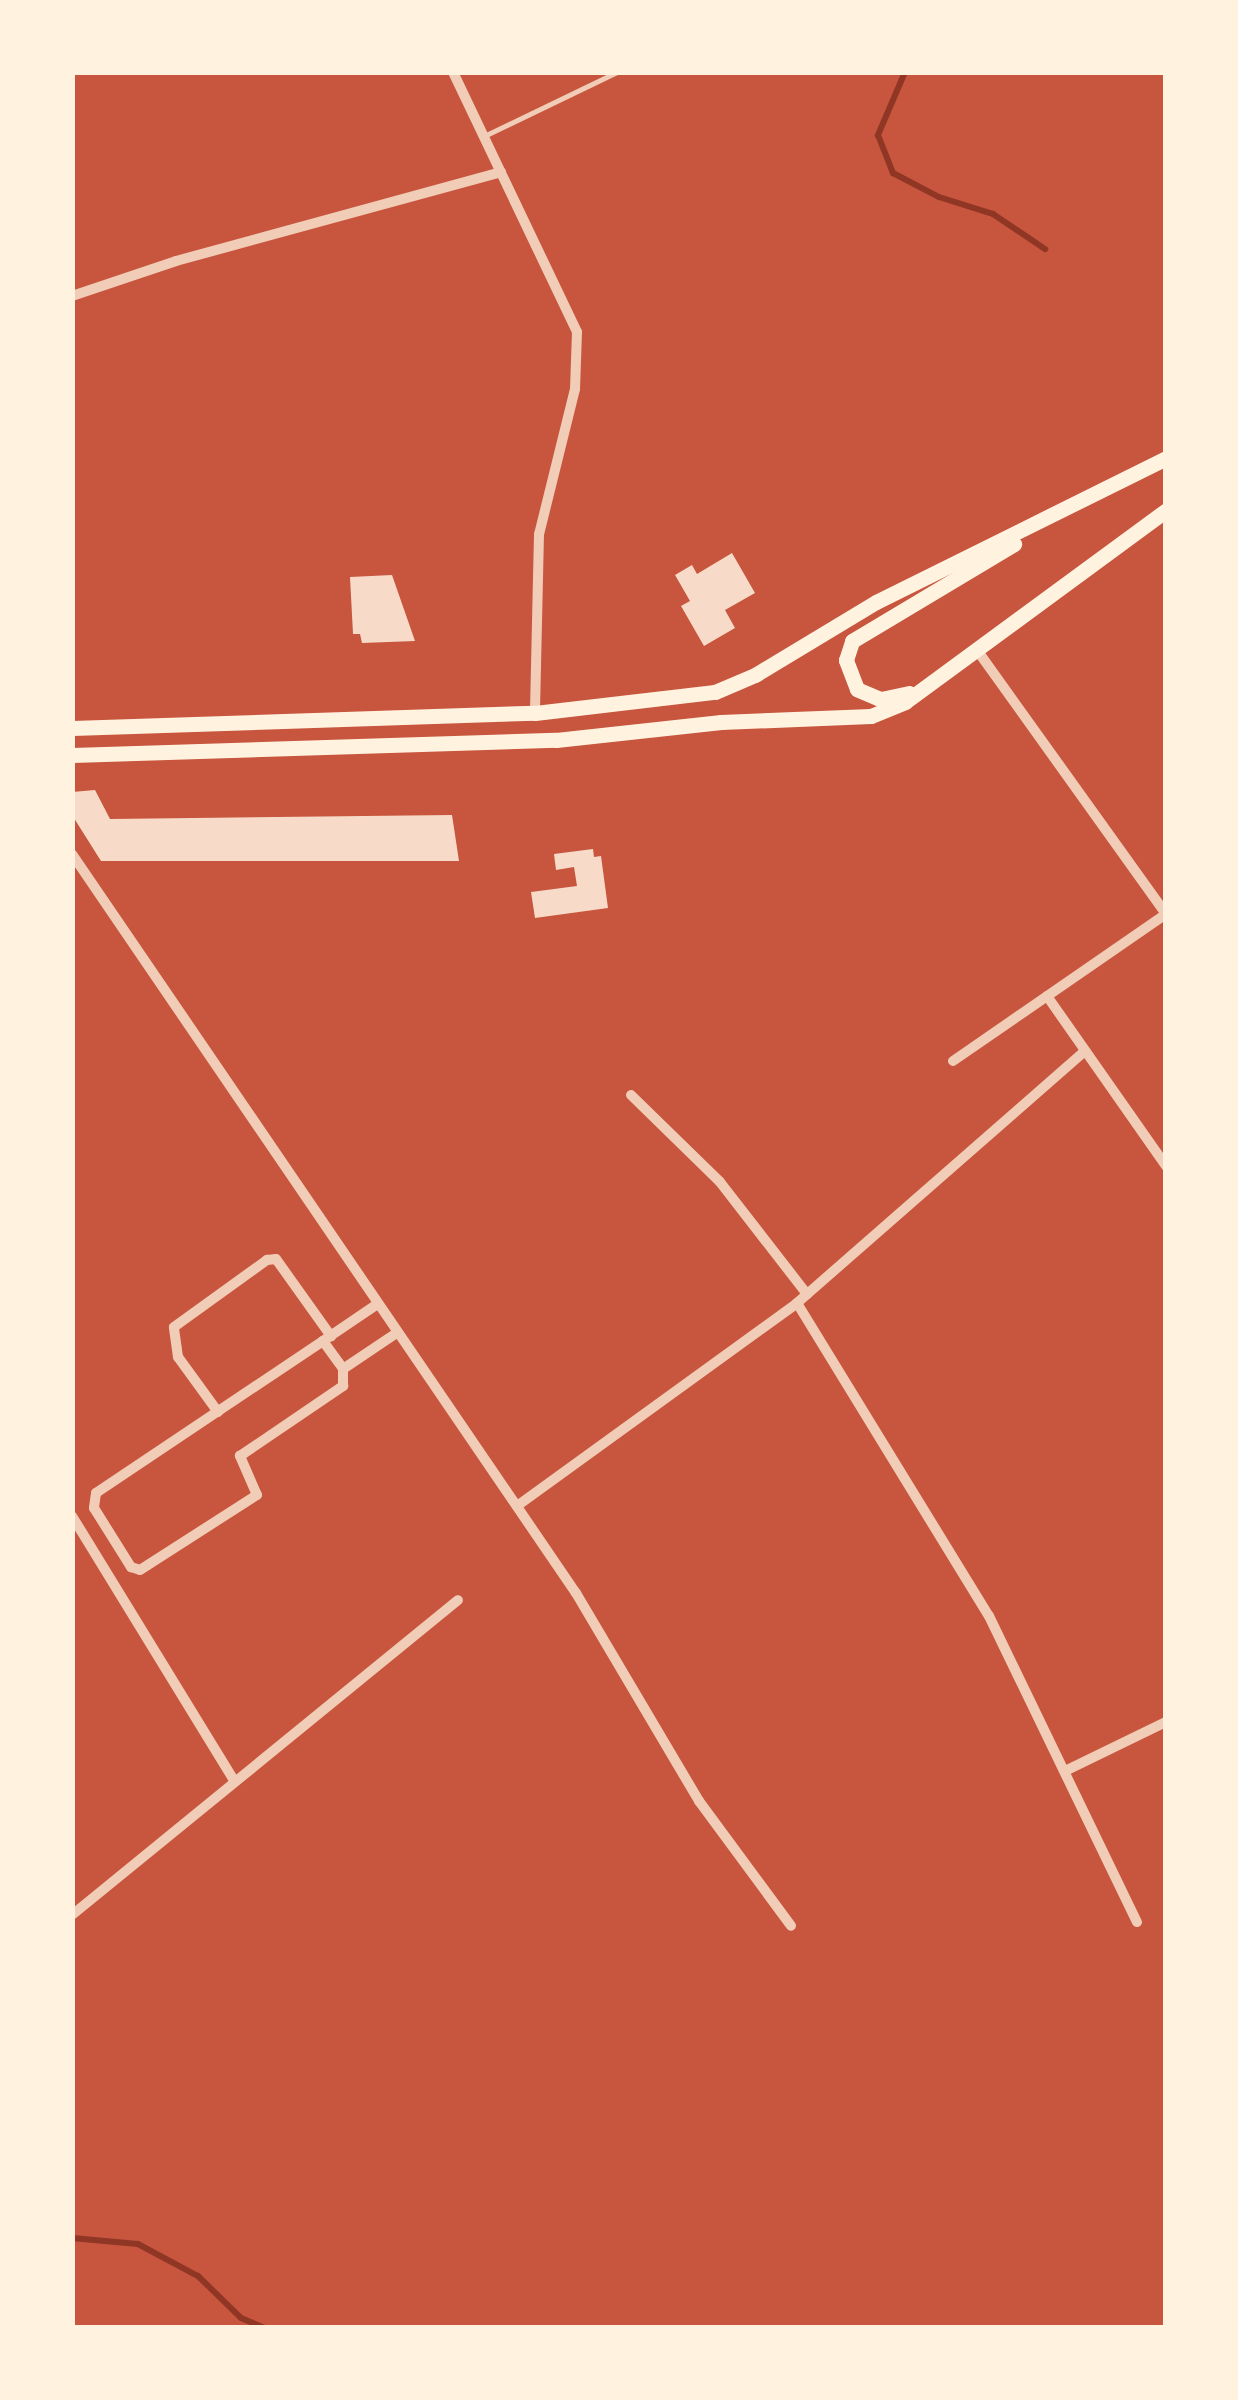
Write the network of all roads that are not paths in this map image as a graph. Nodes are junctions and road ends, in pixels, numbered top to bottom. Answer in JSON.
{"nodes":[{"id":1,"x":453,"y":72,"type":"edge"},
{"id":2,"x":617,"y":72,"type":"edge"},
{"id":3,"x":484,"y":136,"type":"junction"},
{"id":4,"x":501,"y":172,"type":"junction"},
{"id":5,"x":72,"y":296,"type":"edge"},
{"id":6,"x":1164,"y":460,"type":"edge"},
{"id":7,"x":1166,"y":510,"type":"edge"},
{"id":8,"x":978,"y":650,"type":"junction"},
{"id":9,"x":938,"y":678,"type":"junction"},
{"id":10,"x":535,"y":713,"type":"junction"},
{"id":11,"x":72,"y":728,"type":"edge"},
{"id":12,"x":72,"y":756,"type":"edge"},
{"id":13,"x":72,"y":854,"type":"edge"},
{"id":14,"x":1166,"y":914,"type":"edge"},
{"id":15,"x":1046,"y":996,"type":"junction"},
{"id":16,"x":1086,"y":1051,"type":"junction"},
{"id":17,"x":953,"y":1061,"type":"dead end"},
{"id":18,"x":631,"y":1095,"type":"dead end"},
{"id":19,"x":1166,"y":1166,"type":"edge"},
{"id":20,"x":807,"y":1294,"type":"junction"},
{"id":21,"x":798,"y":1303,"type":"junction"},
{"id":22,"x":376,"y":1306,"type":"junction"},
{"id":23,"x":396,"y":1334,"type":"junction"},
{"id":24,"x":327,"y":1338,"type":"junction"},
{"id":25,"x":343,"y":1369,"type":"junction"},
{"id":26,"x":218,"y":1412,"type":"junction"},
{"id":27,"x":518,"y":1506,"type":"junction"},
{"id":28,"x":72,"y":1516,"type":"edge"},
{"id":29,"x":458,"y":1600,"type":"dead end"},
{"id":30,"x":1166,"y":1722,"type":"edge"},
{"id":31,"x":1065,"y":1770,"type":"junction"},
{"id":32,"x":234,"y":1780,"type":"junction"},
{"id":33,"x":72,"y":1915,"type":"edge"},
{"id":34,"x":1138,"y":1922,"type":"dead end"},
{"id":35,"x":791,"y":1926,"type":"dead end"}],
"edges":[{"from":1,"to":3,"type":"street"},
{"from":2,"to":3,"type":"lane"},
{"from":3,"to":4,"type":"street"},
{"from":4,"to":5,"type":"street"},
{"from":4,"to":10,"type":"street"},
{"from":6,"to":9,"type":"main road"},
{"from":6,"to":10,"type":"main road"},
{"from":7,"to":8,"type":"main road"},
{"from":8,"to":9,"type":"main road"},
{"from":8,"to":14,"type":"street"},
{"from":9,"to":12,"type":"main road"},
{"from":10,"to":11,"type":"main road"},
{"from":13,"to":22,"type":"street"},
{"from":14,"to":15,"type":"street"},
{"from":15,"to":16,"type":"street"},
{"from":15,"to":17,"type":"street"},
{"from":16,"to":19,"type":"street"},
{"from":16,"to":20,"type":"street"},
{"from":18,"to":20,"type":"street"},
{"from":20,"to":21,"type":"street"},
{"from":21,"to":27,"type":"street"},
{"from":21,"to":31,"type":"street"},
{"from":22,"to":23,"type":"street"},
{"from":22,"to":24,"type":"street"},
{"from":23,"to":25,"type":"street"},
{"from":23,"to":27,"type":"street"},
{"from":24,"to":25,"type":"street"},
{"from":24,"to":26,"type":"street"},
{"from":24,"to":26,"type":"street"},
{"from":25,"to":26,"type":"street"},
{"from":27,"to":35,"type":"street"},
{"from":28,"to":32,"type":"street"},
{"from":29,"to":32,"type":"street"},
{"from":30,"to":31,"type":"street"},
{"from":31,"to":34,"type":"street"},
{"from":32,"to":33,"type":"street"}]}
